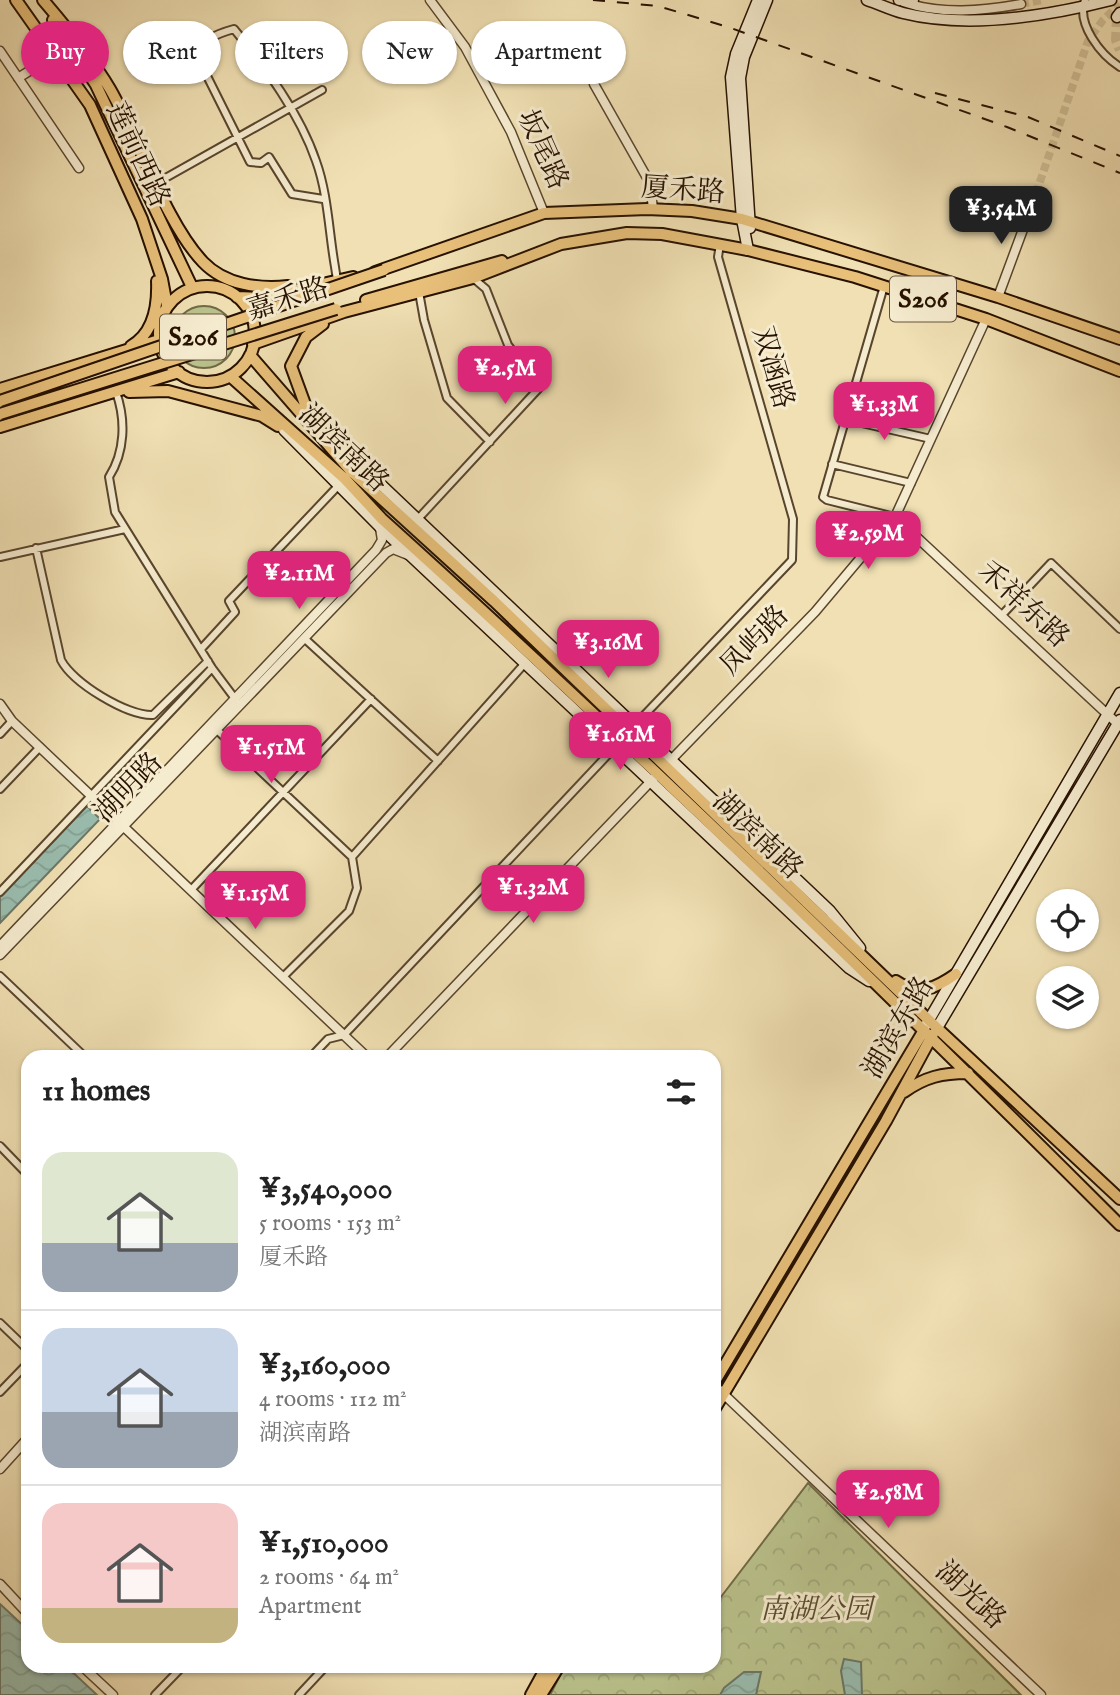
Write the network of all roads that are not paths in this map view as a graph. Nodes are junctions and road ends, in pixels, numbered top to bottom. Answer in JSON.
{"nodes":[{"id":1,"x":16,"y":0,"type":"edge"},
{"id":2,"x":41,"y":0,"type":"edge"},
{"id":3,"x":430,"y":0,"type":"edge"},
{"id":4,"x":758,"y":0,"type":"edge"},
{"id":5,"x":767,"y":0,"type":"edge"},
{"id":6,"x":867,"y":0,"type":"edge"},
{"id":7,"x":905,"y":0,"type":"edge"},
{"id":8,"x":1111,"y":0,"type":"edge"},
{"id":9,"x":1021,"y":4,"type":"dead end"},
{"id":10,"x":1084,"y":4,"type":"edge"},
{"id":11,"x":31,"y":21,"type":"edge"},
{"id":12,"x":0,"y":51,"type":"edge"},
{"id":13,"x":1120,"y":67,"type":"edge"},
{"id":14,"x":21,"y":76,"type":"edge"},
{"id":15,"x":18,"y":78,"type":"junction"},
{"id":16,"x":75,"y":84,"type":"edge"},
{"id":17,"x":594,"y":84,"type":"dead end"},
{"id":18,"x":322,"y":90,"type":"dead end"},
{"id":19,"x":289,"y":108,"type":"junction"},
{"id":20,"x":236,"y":138,"type":"junction"},
{"id":21,"x":79,"y":168,"type":"dead end"},
{"id":22,"x":152,"y":186,"type":"junction"},
{"id":23,"x":323,"y":199,"type":"junction"},
{"id":24,"x":1032,"y":205,"type":"tunnel mouth"},
{"id":25,"x":653,"y":209,"type":"junction"},
{"id":26,"x":544,"y":213,"type":"junction"},
{"id":27,"x":746,"y":220,"type":"junction"},
{"id":28,"x":720,"y":244,"type":"junction"},
{"id":29,"x":551,"y":248,"type":"junction"},
{"id":30,"x":748,"y":250,"type":"junction"},
{"id":31,"x":155,"y":257,"type":"junction"},
{"id":32,"x":384,"y":270,"type":"junction"},
{"id":33,"x":473,"y":278,"type":"junction"},
{"id":34,"x":335,"y":281,"type":"junction"},
{"id":35,"x":884,"y":286,"type":"junction"},
{"id":36,"x":192,"y":287,"type":"junction"},
{"id":37,"x":419,"y":292,"type":"junction"},
{"id":38,"x":237,"y":297,"type":"junction"},
{"id":39,"x":998,"y":297,"type":"junction"},
{"id":40,"x":167,"y":306,"type":"junction"},
{"id":41,"x":340,"y":311,"type":"junction"},
{"id":42,"x":986,"y":319,"type":"junction"},
{"id":43,"x":1120,"y":339,"type":"edge"},
{"id":44,"x":159,"y":340,"type":"junction"},
{"id":45,"x":251,"y":349,"type":"junction"},
{"id":46,"x":118,"y":353,"type":"junction"},
{"id":47,"x":1120,"y":371,"type":"edge"},
{"id":48,"x":178,"y":372,"type":"junction"},
{"id":49,"x":230,"y":376,"type":"junction"},
{"id":50,"x":0,"y":389,"type":"edge"},
{"id":51,"x":116,"y":392,"type":"junction"},
{"id":52,"x":0,"y":401,"type":"edge"},
{"id":53,"x":261,"y":403,"type":"junction"},
{"id":54,"x":0,"y":414,"type":"edge"},
{"id":55,"x":844,"y":419,"type":"junction"},
{"id":56,"x":0,"y":427,"type":"edge"},
{"id":57,"x":314,"y":427,"type":"junction"},
{"id":58,"x":285,"y":430,"type":"junction"},
{"id":59,"x":931,"y":439,"type":"junction"},
{"id":60,"x":489,"y":442,"type":"junction"},
{"id":61,"x":832,"y":464,"type":"junction"},
{"id":62,"x":911,"y":483,"type":"junction"},
{"id":63,"x":338,"y":486,"type":"junction"},
{"id":64,"x":895,"y":517,"type":"junction"},
{"id":65,"x":417,"y":520,"type":"junction"},
{"id":66,"x":379,"y":526,"type":"junction"},
{"id":67,"x":125,"y":529,"type":"junction"},
{"id":68,"x":37,"y":548,"type":"junction"},
{"id":69,"x":0,"y":557,"type":"edge"},
{"id":70,"x":413,"y":558,"type":"junction"},
{"id":71,"x":1001,"y":616,"type":"junction"},
{"id":72,"x":1120,"y":629,"type":"edge"},
{"id":73,"x":304,"y":638,"type":"junction"},
{"id":74,"x":201,"y":649,"type":"junction"},
{"id":75,"x":208,"y":661,"type":"junction"},
{"id":76,"x":526,"y":662,"type":"junction"},
{"id":77,"x":212,"y":668,"type":"junction"},
{"id":78,"x":1120,"y":693,"type":"edge"},
{"id":79,"x":236,"y":699,"type":"junction"},
{"id":80,"x":370,"y":699,"type":"junction"},
{"id":81,"x":0,"y":704,"type":"edge"},
{"id":82,"x":1107,"y":715,"type":"junction"},
{"id":83,"x":12,"y":721,"type":"junction"},
{"id":84,"x":1119,"y":723,"type":"edge"},
{"id":85,"x":216,"y":730,"type":"junction"},
{"id":86,"x":0,"y":734,"type":"edge"},
{"id":87,"x":625,"y":736,"type":"junction"},
{"id":88,"x":40,"y":747,"type":"junction"},
{"id":89,"x":438,"y":761,"type":"junction"},
{"id":90,"x":661,"y":770,"type":"junction"},
{"id":91,"x":0,"y":789,"type":"edge"},
{"id":92,"x":283,"y":792,"type":"junction"},
{"id":93,"x":91,"y":795,"type":"junction"},
{"id":94,"x":122,"y":824,"type":"junction"},
{"id":95,"x":352,"y":857,"type":"junction"},
{"id":96,"x":191,"y":890,"type":"junction"},
{"id":97,"x":0,"y":892,"type":"edge"},
{"id":98,"x":0,"y":946,"type":"edge"},
{"id":99,"x":0,"y":955,"type":"edge"},
{"id":100,"x":873,"y":964,"type":"junction"},
{"id":101,"x":957,"y":974,"type":"junction"},
{"id":102,"x":0,"y":976,"type":"edge"},
{"id":103,"x":283,"y":977,"type":"junction"},
{"id":104,"x":930,"y":1029,"type":"junction"},
{"id":105,"x":344,"y":1035,"type":"junction"},
{"id":106,"x":78,"y":1050,"type":"edge"},
{"id":107,"x":318,"y":1050,"type":"edge"},
{"id":108,"x":360,"y":1050,"type":"edge"},
{"id":109,"x":394,"y":1050,"type":"edge"},
{"id":110,"x":968,"y":1073,"type":"junction"},
{"id":111,"x":886,"y":1121,"type":"junction"},
{"id":112,"x":0,"y":1146,"type":"edge"},
{"id":113,"x":21,"y":1168,"type":"edge"},
{"id":114,"x":1120,"y":1199,"type":"edge"},
{"id":115,"x":1120,"y":1225,"type":"edge"},
{"id":116,"x":0,"y":1323,"type":"edge"},
{"id":117,"x":21,"y":1343,"type":"edge"},
{"id":118,"x":21,"y":1370,"type":"edge"},
{"id":119,"x":721,"y":1372,"type":"edge"},
{"id":120,"x":0,"y":1392,"type":"edge"},
{"id":121,"x":723,"y":1394,"type":"junction"},
{"id":122,"x":721,"y":1398,"type":"edge"},
{"id":123,"x":21,"y":1446,"type":"edge"},
{"id":124,"x":0,"y":1469,"type":"edge"},
{"id":125,"x":0,"y":1584,"type":"edge"},
{"id":126,"x":21,"y":1606,"type":"edge"},
{"id":127,"x":89,"y":1673,"type":"edge"},
{"id":128,"x":176,"y":1673,"type":"edge"},
{"id":129,"x":319,"y":1673,"type":"edge"},
{"id":130,"x":549,"y":1673,"type":"edge"},
{"id":131,"x":551,"y":1673,"type":"edge"},
{"id":132,"x":113,"y":1695,"type":"edge"},
{"id":133,"x":155,"y":1695,"type":"edge"},
{"id":134,"x":299,"y":1695,"type":"edge"},
{"id":135,"x":531,"y":1695,"type":"edge"},
{"id":136,"x":541,"y":1695,"type":"edge"},
{"id":137,"x":1041,"y":1695,"type":"edge"}],
"edges":[{"from":1,"to":11,"type":"main road","name":"莲前西路"},
{"from":2,"to":22,"type":"main road"},
{"from":3,"to":26,"type":"street","name":"坂尾路"},
{"from":4,"to":27,"type":"main road"},
{"from":5,"to":27,"type":"main road"},
{"from":6,"to":10,"type":"main road"},
{"from":7,"to":9,"type":"street"},
{"from":8,"to":10,"type":"main road"},
{"from":10,"to":13,"type":"street"},
{"from":12,"to":15,"type":"street"},
{"from":14,"to":15,"type":"street"},
{"from":15,"to":21,"type":"street"},
{"from":16,"to":31,"type":"main road","name":"莲前西路"},
{"from":17,"to":25,"type":"street"},
{"from":18,"to":19,"type":"street"},
{"from":19,"to":20,"type":"street"},
{"from":19,"to":20,"type":"street"},
{"from":19,"to":23,"type":"street"},
{"from":20,"to":22,"type":"street"},
{"from":20,"to":23,"type":"street"},
{"from":22,"to":34,"type":"main road"},
{"from":22,"to":36,"type":"main road","name":"莲前西路"},
{"from":23,"to":34,"type":"street"},
{"from":24,"to":39,"type":"street"},
{"from":25,"to":26,"type":"main road","name":"厦禾路","number":"S206"},
{"from":25,"to":27,"type":"main road","name":"厦禾路","number":"S206"},
{"from":26,"to":32,"type":"main road","name":"厦禾路","number":"S206"},
{"from":27,"to":30,"type":"main road"},
{"from":27,"to":39,"type":"main road","name":"厦禾路","number":"S206"},
{"from":28,"to":29,"type":"main road","number":"S206"},
{"from":28,"to":30,"type":"main road","name":"厦禾路","number":"S206"},
{"from":28,"to":87,"type":"street","name":"双涵路"},
{"from":29,"to":33,"type":"main road","number":"S206"},
{"from":29,"to":41,"type":"main road","name":"嘉禾路","number":"S206"},
{"from":30,"to":35,"type":"main road","name":"厦禾路","number":"S206"},
{"from":31,"to":40,"type":"main road","name":"莲前西路"},
{"from":31,"to":46,"type":"main road"},
{"from":32,"to":34,"type":"main road","name":"厦禾路","number":"S206"},
{"from":32,"to":52,"type":"main road","name":"嘉禾路","number":"S206","bridge":true},
{"from":33,"to":37,"type":"main road","number":"S206"},
{"from":33,"to":60,"type":"street"},
{"from":34,"to":38,"type":"main road","name":"厦禾路","number":"S206"},
{"from":35,"to":42,"type":"main road","name":"厦禾路","number":"S206"},
{"from":35,"to":55,"type":"street"},
{"from":36,"to":38,"type":"main road"},
{"from":36,"to":40,"type":"main road"},
{"from":37,"to":41,"type":"main road","number":"S206"},
{"from":37,"to":60,"type":"street"},
{"from":38,"to":45,"type":"main road"},
{"from":39,"to":43,"type":"main road","name":"厦禾路","number":"S206"},
{"from":40,"to":44,"type":"main road"},
{"from":41,"to":45,"type":"main road","number":"S206"},
{"from":41,"to":54,"type":"main road","name":"嘉禾路","number":"S206","bridge":true},
{"from":41,"to":57,"type":"main road"},
{"from":42,"to":47,"type":"main road","name":"厦禾路","number":"S206"},
{"from":42,"to":59,"type":"street","name":"凤屿路"},
{"from":44,"to":46,"type":"main road","number":"S206"},
{"from":44,"to":48,"type":"main road"},
{"from":45,"to":49,"type":"main road"},
{"from":45,"to":57,"type":"main road","name":"湖滨南路"},
{"from":46,"to":50,"type":"main road","number":"S206"},
{"from":48,"to":49,"type":"main road"},
{"from":48,"to":51,"type":"main road","number":"S206"},
{"from":49,"to":53,"type":"main road","name":"湖滨南路"},
{"from":51,"to":56,"type":"main road","number":"S206"},
{"from":51,"to":58,"type":"main road"},
{"from":51,"to":67,"type":"street"},
{"from":53,"to":58,"type":"main road"},
{"from":53,"to":87,"type":"main road","name":"湖滨南路"},
{"from":55,"to":59,"type":"street"},
{"from":55,"to":61,"type":"street"},
{"from":57,"to":65,"type":"main road","name":"湖滨南路"},
{"from":57,"to":87,"type":"main road","name":"湖滨南路"},
{"from":58,"to":63,"type":"main road"},
{"from":59,"to":62,"type":"street","name":"凤屿路"},
{"from":60,"to":65,"type":"street"},
{"from":61,"to":62,"type":"street"},
{"from":61,"to":64,"type":"street"},
{"from":62,"to":64,"type":"street","name":"凤屿路"},
{"from":63,"to":66,"type":"main road"},
{"from":63,"to":74,"type":"street"},
{"from":64,"to":71,"type":"street","name":"禾祥东路"},
{"from":64,"to":90,"type":"street","name":"凤屿路"},
{"from":65,"to":87,"type":"main road","name":"湖滨南路"},
{"from":66,"to":70,"type":"main road"},
{"from":66,"to":79,"type":"street","name":"湖明路"},
{"from":67,"to":68,"type":"street"},
{"from":67,"to":74,"type":"street"},
{"from":68,"to":69,"type":"street"},
{"from":68,"to":75,"type":"street"},
{"from":70,"to":73,"type":"street","name":"湖明路"},
{"from":70,"to":76,"type":"main road"},
{"from":71,"to":72,"type":"street"},
{"from":71,"to":82,"type":"street","name":"禾祥东路"},
{"from":73,"to":80,"type":"street"},
{"from":73,"to":85,"type":"street","name":"湖明路"},
{"from":74,"to":75,"type":"street"},
{"from":75,"to":77,"type":"street"},
{"from":76,"to":87,"type":"main road"},
{"from":76,"to":89,"type":"street"},
{"from":77,"to":79,"type":"street"},
{"from":77,"to":93,"type":"street"},
{"from":78,"to":82,"type":"main road","name":"湖滨东路"},
{"from":79,"to":94,"type":"street","name":"湖明路"},
{"from":80,"to":89,"type":"street"},
{"from":80,"to":92,"type":"street"},
{"from":81,"to":83,"type":"street"},
{"from":82,"to":84,"type":"street","name":"禾祥东路"},
{"from":82,"to":101,"type":"main road","name":"湖滨东路"},
{"from":83,"to":86,"type":"street"},
{"from":83,"to":88,"type":"street"},
{"from":84,"to":104,"type":"main road","name":"湖滨东路"},
{"from":85,"to":92,"type":"street"},
{"from":85,"to":94,"type":"street","name":"湖明路"},
{"from":87,"to":90,"type":"main road","name":"湖滨南路"},
{"from":87,"to":90,"type":"main road","name":"湖滨南路"},
{"from":87,"to":105,"type":"street","name":"双涵路"},
{"from":88,"to":91,"type":"street"},
{"from":88,"to":93,"type":"street"},
{"from":89,"to":95,"type":"street"},
{"from":90,"to":100,"type":"main road","name":"湖滨南路"},
{"from":90,"to":104,"type":"main road","name":"湖滨南路"},
{"from":90,"to":109,"type":"street","name":"凤屿路"},
{"from":92,"to":95,"type":"street"},
{"from":92,"to":96,"type":"street"},
{"from":93,"to":94,"type":"street"},
{"from":93,"to":97,"type":"street"},
{"from":94,"to":96,"type":"street"},
{"from":94,"to":98,"type":"street","name":"湖明路"},
{"from":94,"to":99,"type":"street","name":"湖明路"},
{"from":95,"to":103,"type":"street"},
{"from":96,"to":103,"type":"street"},
{"from":100,"to":101,"type":"main road"},
{"from":100,"to":104,"type":"main road","name":"湖滨南路"},
{"from":101,"to":104,"type":"main road","name":"湖滨东路"},
{"from":102,"to":106,"type":"street"},
{"from":103,"to":105,"type":"street"},
{"from":104,"to":110,"type":"main road","name":"湖滨南路"},
{"from":104,"to":111,"type":"main road","name":"湖滨东路"},
{"from":104,"to":114,"type":"main road","name":"湖滨南路"},
{"from":104,"to":119,"type":"main road","name":"湖滨东路"},
{"from":105,"to":107,"type":"street","name":"双涵路"},
{"from":105,"to":108,"type":"street"},
{"from":110,"to":111,"type":"main road"},
{"from":110,"to":115,"type":"main road","name":"湖滨南路"},
{"from":111,"to":121,"type":"main road","name":"湖滨东路"},
{"from":112,"to":113,"type":"street"},
{"from":116,"to":117,"type":"street"},
{"from":118,"to":120,"type":"street"},
{"from":121,"to":122,"type":"main road","name":"湖滨东路"},
{"from":121,"to":137,"type":"street","name":"湖光路"},
{"from":123,"to":124,"type":"street"},
{"from":125,"to":126,"type":"street"},
{"from":127,"to":132,"type":"street"},
{"from":128,"to":133,"type":"street"},
{"from":129,"to":134,"type":"street"},
{"from":130,"to":135,"type":"main road"},
{"from":131,"to":136,"type":"main road"}]}
